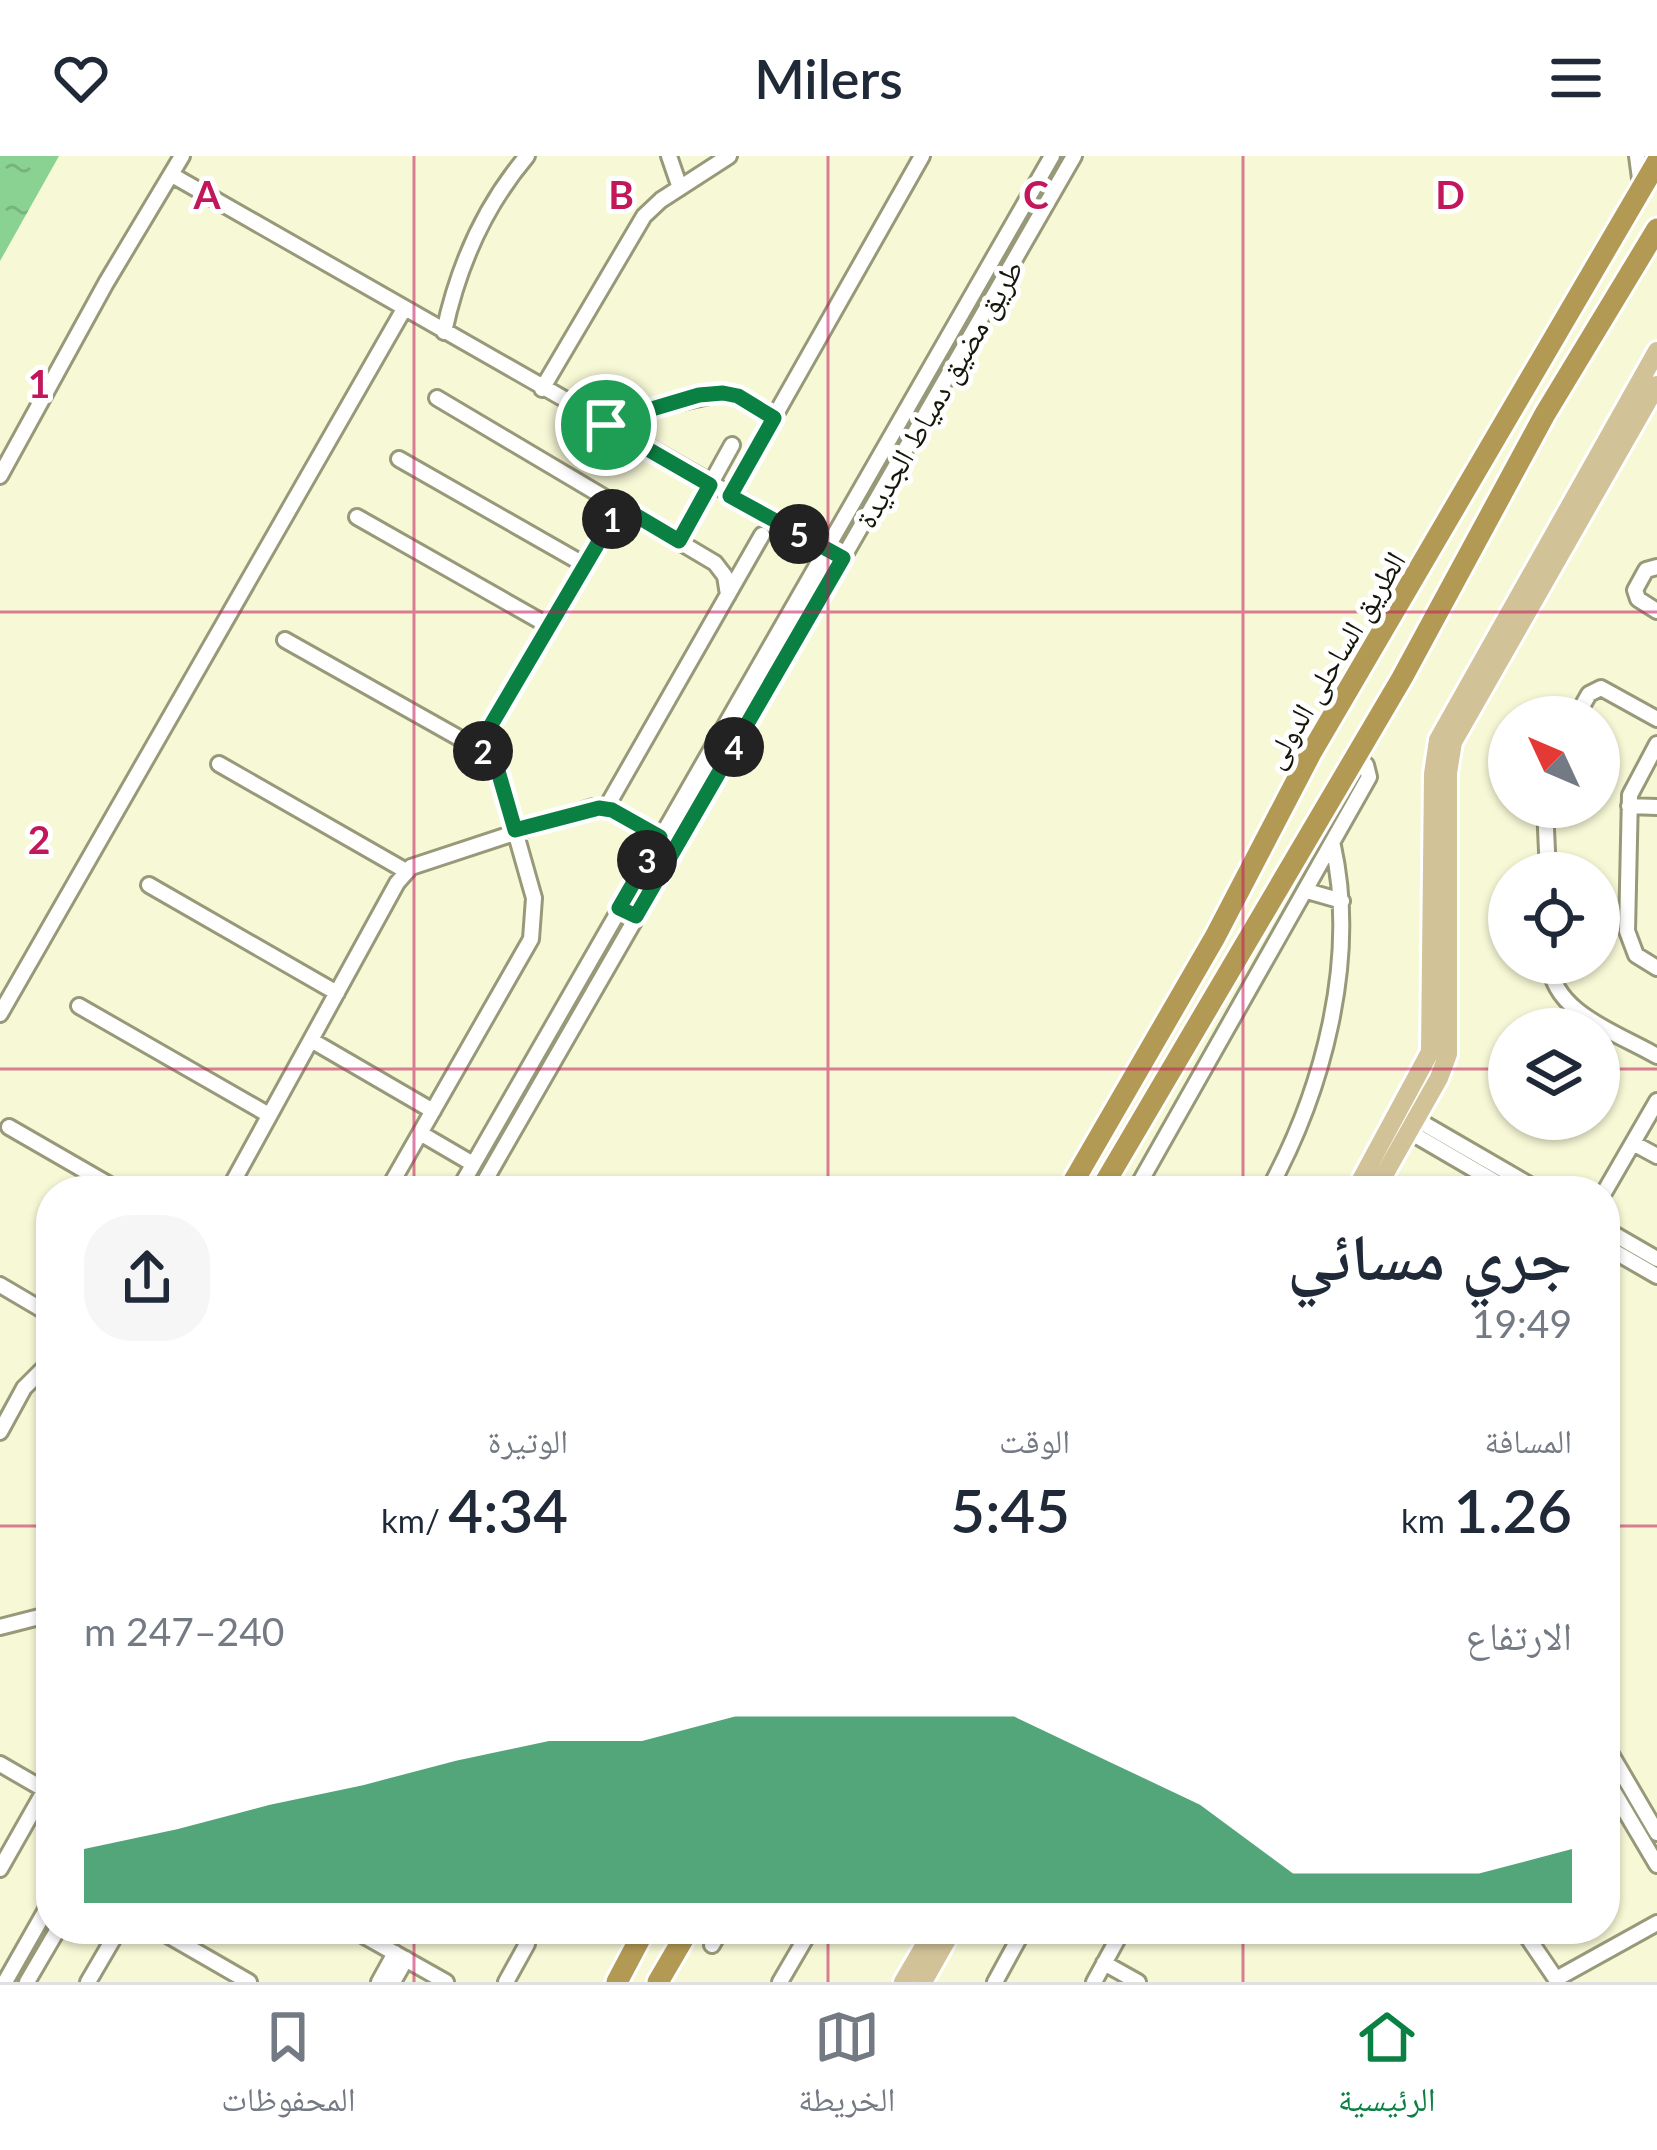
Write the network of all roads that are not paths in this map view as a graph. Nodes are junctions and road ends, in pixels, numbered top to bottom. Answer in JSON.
{"nodes":[{"id":1,"x":182,"y":156,"type":"edge"},
{"id":2,"x":526,"y":156,"type":"edge"},
{"id":3,"x":669,"y":156,"type":"edge"},
{"id":4,"x":729,"y":156,"type":"edge"},
{"id":5,"x":922,"y":156,"type":"edge"},
{"id":6,"x":1052,"y":156,"type":"edge"},
{"id":7,"x":1074,"y":156,"type":"edge"},
{"id":8,"x":1637,"y":156,"type":"edge"},
{"id":9,"x":1657,"y":162,"type":"edge"},
{"id":10,"x":172,"y":175,"type":"junction"},
{"id":11,"x":680,"y":188,"type":"junction"},
{"id":12,"x":1640,"y":191,"type":"junction"},
{"id":13,"x":1657,"y":229,"type":"edge"},
{"id":14,"x":1003,"y":240,"type":"junction"},
{"id":15,"x":1021,"y":249,"type":"junction"},
{"id":16,"x":404,"y":310,"type":"junction"},
{"id":17,"x":444,"y":332,"type":"junction"},
{"id":18,"x":1657,"y":351,"type":"edge"},
{"id":19,"x":1657,"y":385,"type":"edge"},
{"id":20,"x":542,"y":389,"type":"junction"},
{"id":21,"x":436,"y":398,"type":"dead end"},
{"id":22,"x":774,"y":418,"type":"junction"},
{"id":23,"x":606,"y":425,"type":"junction"},
{"id":24,"x":733,"y":445,"type":"dead end"},
{"id":25,"x":399,"y":459,"type":"dead end"},
{"id":26,"x":0,"y":476,"type":"edge"},
{"id":27,"x":710,"y":485,"type":"junction"},
{"id":28,"x":730,"y":496,"type":"junction"},
{"id":29,"x":620,"y":506,"type":"junction"},
{"id":30,"x":357,"y":517,"type":"dead end"},
{"id":31,"x":762,"y":536,"type":"dead end"},
{"id":32,"x":679,"y":541,"type":"junction"},
{"id":33,"x":826,"y":548,"type":"junction"},
{"id":34,"x":843,"y":558,"type":"junction"},
{"id":35,"x":585,"y":565,"type":"junction"},
{"id":36,"x":1657,"y":567,"type":"edge"},
{"id":37,"x":728,"y":596,"type":"junction"},
{"id":38,"x":1657,"y":611,"type":"edge"},
{"id":39,"x":549,"y":626,"type":"junction"},
{"id":40,"x":285,"y":640,"type":"dead end"},
{"id":41,"x":1367,"y":661,"type":"junction"},
{"id":42,"x":1402,"y":678,"type":"junction"},
{"id":43,"x":1589,"y":696,"type":"edge"},
{"id":44,"x":1615,"y":696,"type":"edge"},
{"id":45,"x":1620,"y":699,"type":"edge"},
{"id":46,"x":1657,"y":719,"type":"edge"},
{"id":47,"x":1657,"y":744,"type":"edge"},
{"id":48,"x":478,"y":747,"type":"junction"},
{"id":49,"x":1355,"y":758,"type":"junction"},
{"id":50,"x":219,"y":764,"type":"dead end"},
{"id":51,"x":1629,"y":806,"type":"junction"},
{"id":52,"x":1657,"y":807,"type":"edge"},
{"id":53,"x":606,"y":808,"type":"junction"},
{"id":54,"x":515,"y":830,"type":"junction"},
{"id":55,"x":660,"y":837,"type":"junction"},
{"id":56,"x":1333,"y":846,"type":"junction"},
{"id":57,"x":406,"y":871,"type":"junction"},
{"id":58,"x":149,"y":885,"type":"dead end"},
{"id":59,"x":1306,"y":891,"type":"junction"},
{"id":60,"x":1342,"y":901,"type":"junction"},
{"id":61,"x":619,"y":908,"type":"junction"},
{"id":62,"x":636,"y":916,"type":"junction"},
{"id":63,"x":1657,"y":968,"type":"edge"},
{"id":64,"x":1556,"y":984,"type":"edge"},
{"id":65,"x":337,"y":992,"type":"junction"},
{"id":66,"x":79,"y":1006,"type":"dead end"},
{"id":67,"x":1574,"y":1008,"type":"edge"},
{"id":68,"x":0,"y":1014,"type":"edge"},
{"id":69,"x":1620,"y":1038,"type":"edge"},
{"id":70,"x":311,"y":1040,"type":"junction"},
{"id":71,"x":1657,"y":1056,"type":"edge"},
{"id":72,"x":1657,"y":1101,"type":"edge"},
{"id":73,"x":433,"y":1111,"type":"junction"},
{"id":74,"x":269,"y":1115,"type":"junction"},
{"id":75,"x":1405,"y":1121,"type":"junction"},
{"id":76,"x":9,"y":1126,"type":"dead end"},
{"id":77,"x":420,"y":1133,"type":"junction"},
{"id":78,"x":1633,"y":1143,"type":"junction"},
{"id":79,"x":1657,"y":1156,"type":"edge"},
{"id":80,"x":473,"y":1164,"type":"junction"},
{"id":81,"x":94,"y":1176,"type":"edge"},
{"id":82,"x":236,"y":1176,"type":"edge"},
{"id":83,"x":396,"y":1176,"type":"edge"},
{"id":84,"x":466,"y":1176,"type":"edge"},
{"id":85,"x":488,"y":1176,"type":"edge"},
{"id":86,"x":1077,"y":1176,"type":"edge"},
{"id":87,"x":1109,"y":1176,"type":"edge"},
{"id":88,"x":1144,"y":1176,"type":"edge"},
{"id":89,"x":1275,"y":1176,"type":"edge"},
{"id":90,"x":1366,"y":1176,"type":"edge"},
{"id":91,"x":1381,"y":1176,"type":"edge"},
{"id":92,"x":1488,"y":1176,"type":"edge"},
{"id":93,"x":1511,"y":1176,"type":"edge"},
{"id":94,"x":1614,"y":1176,"type":"edge"},
{"id":95,"x":1620,"y":1237,"type":"edge"},
{"id":96,"x":1620,"y":1255,"type":"edge"},
{"id":97,"x":1657,"y":1258,"type":"edge"},
{"id":98,"x":1657,"y":1276,"type":"edge"},
{"id":99,"x":0,"y":1285,"type":"edge"},
{"id":100,"x":36,"y":1306,"type":"edge"},
{"id":101,"x":36,"y":1376,"type":"edge"},
{"id":102,"x":0,"y":1432,"type":"edge"},
{"id":103,"x":36,"y":1618,"type":"edge"},
{"id":104,"x":0,"y":1628,"type":"edge"},
{"id":105,"x":0,"y":1764,"type":"edge"},
{"id":106,"x":36,"y":1779,"type":"edge"},
{"id":107,"x":1620,"y":1779,"type":"edge"},
{"id":108,"x":1620,"y":1792,"type":"edge"},
{"id":109,"x":1630,"y":1802,"type":"junction"},
{"id":110,"x":36,"y":1805,"type":"edge"},
{"id":111,"x":1657,"y":1833,"type":"edge"},
{"id":112,"x":1657,"y":1865,"type":"edge"},
{"id":113,"x":0,"y":1869,"type":"edge"},
{"id":114,"x":1657,"y":1923,"type":"edge"},
{"id":115,"x":36,"y":1927,"type":"edge"},
{"id":116,"x":49,"y":1944,"type":"edge"},
{"id":117,"x":110,"y":1944,"type":"edge"},
{"id":118,"x":183,"y":1944,"type":"edge"},
{"id":119,"x":379,"y":1944,"type":"edge"},
{"id":120,"x":527,"y":1944,"type":"edge"},
{"id":121,"x":637,"y":1944,"type":"edge"},
{"id":122,"x":680,"y":1944,"type":"edge"},
{"id":123,"x":802,"y":1944,"type":"edge"},
{"id":124,"x":925,"y":1944,"type":"edge"},
{"id":125,"x":944,"y":1944,"type":"edge"},
{"id":126,"x":1016,"y":1944,"type":"edge"},
{"id":127,"x":1115,"y":1944,"type":"edge"},
{"id":128,"x":1532,"y":1944,"type":"edge"},
{"id":129,"x":401,"y":1956,"type":"junction"},
{"id":130,"x":1104,"y":1963,"type":"junction"},
{"id":131,"x":1557,"y":1980,"type":"edge"},
{"id":132,"x":5,"y":1982,"type":"edge"},
{"id":133,"x":27,"y":1982,"type":"edge"},
{"id":134,"x":88,"y":1982,"type":"edge"},
{"id":135,"x":249,"y":1982,"type":"edge"},
{"id":136,"x":379,"y":1982,"type":"edge"},
{"id":137,"x":393,"y":1982,"type":"edge"},
{"id":138,"x":446,"y":1982,"type":"edge"},
{"id":139,"x":506,"y":1982,"type":"edge"},
{"id":140,"x":616,"y":1982,"type":"edge"},
{"id":141,"x":658,"y":1982,"type":"edge"},
{"id":142,"x":780,"y":1982,"type":"edge"},
{"id":143,"x":903,"y":1982,"type":"edge"},
{"id":144,"x":922,"y":1982,"type":"edge"},
{"id":145,"x":995,"y":1982,"type":"edge"},
{"id":146,"x":1094,"y":1982,"type":"edge"},
{"id":147,"x":1138,"y":1982,"type":"edge"}],
"edges":[{"from":1,"to":10,"type":"street"},
{"from":2,"to":17,"type":"street"},
{"from":3,"to":11,"type":"street"},
{"from":4,"to":11,"type":"street"},
{"from":5,"to":22,"type":"street"},
{"from":6,"to":14,"type":"street","name":"طريق مضيق دمياط الجديدة"},
{"from":7,"to":15,"type":"street","name":"طريق مضيق دمياط الجديدة"},
{"from":8,"to":12,"type":"street"},
{"from":9,"to":12,"type":"highway","name":"الطريق الساحلى الدولى"},
{"from":10,"to":16,"type":"street"},
{"from":10,"to":26,"type":"street"},
{"from":11,"to":20,"type":"street"},
{"from":12,"to":41,"type":"highway","name":"الطريق الساحلى الدولى"},
{"from":13,"to":42,"type":"highway"},
{"from":14,"to":15,"type":"street"},
{"from":14,"to":33,"type":"street","name":"طريق مضيق دمياط الجديدة"},
{"from":15,"to":34,"type":"street","name":"طريق مضيق دمياط الجديدة"},
{"from":16,"to":17,"type":"street"},
{"from":16,"to":68,"type":"street"},
{"from":17,"to":20,"type":"street"},
{"from":18,"to":75,"type":"main road"},
{"from":19,"to":75,"type":"main road"},
{"from":20,"to":23,"type":"street"},
{"from":21,"to":29,"type":"street"},
{"from":22,"to":23,"type":"street"},
{"from":22,"to":28,"type":"street"},
{"from":23,"to":27,"type":"street"},
{"from":24,"to":27,"type":"street"},
{"from":25,"to":35,"type":"street"},
{"from":27,"to":28,"type":"street"},
{"from":27,"to":32,"type":"street"},
{"from":28,"to":33,"type":"street"},
{"from":29,"to":32,"type":"street"},
{"from":29,"to":35,"type":"street"},
{"from":30,"to":39,"type":"street"},
{"from":31,"to":37,"type":"street"},
{"from":32,"to":37,"type":"street"},
{"from":33,"to":34,"type":"street"},
{"from":33,"to":55,"type":"street","name":"طريق مضيق دمياط الجديدة"},
{"from":34,"to":62,"type":"street","name":"طريق مضيق دمياط الجديدة"},
{"from":35,"to":39,"type":"street"},
{"from":36,"to":38,"type":"street"},
{"from":37,"to":53,"type":"street"},
{"from":39,"to":48,"type":"street"},
{"from":40,"to":48,"type":"street"},
{"from":41,"to":42,"type":"highway"},
{"from":41,"to":86,"type":"highway","name":"الطريق الساحلى الدولى"},
{"from":42,"to":49,"type":"highway"},
{"from":43,"to":44,"type":"street"},
{"from":45,"to":46,"type":"street"},
{"from":47,"to":51,"type":"street"},
{"from":48,"to":54,"type":"street"},
{"from":49,"to":56,"type":"street"},
{"from":49,"to":87,"type":"highway"},
{"from":50,"to":57,"type":"street"},
{"from":51,"to":52,"type":"street"},
{"from":51,"to":63,"type":"street"},
{"from":53,"to":54,"type":"street"},
{"from":53,"to":55,"type":"street"},
{"from":54,"to":57,"type":"street"},
{"from":54,"to":73,"type":"street"},
{"from":55,"to":61,"type":"street","name":"طريق مضيق دمياط الجديدة"},
{"from":56,"to":59,"type":"street"},
{"from":56,"to":60,"type":"street"},
{"from":57,"to":65,"type":"street"},
{"from":58,"to":65,"type":"street"},
{"from":59,"to":60,"type":"street"},
{"from":59,"to":88,"type":"street"},
{"from":60,"to":89,"type":"street"},
{"from":61,"to":62,"type":"street"},
{"from":61,"to":80,"type":"street","name":"طريق مضيق دمياط الجديدة"},
{"from":62,"to":85,"type":"street","name":"طريق مضيق دمياط الجديدة"},
{"from":64,"to":67,"type":"street"},
{"from":65,"to":70,"type":"street"},
{"from":66,"to":74,"type":"street"},
{"from":69,"to":71,"type":"street"},
{"from":70,"to":73,"type":"street"},
{"from":70,"to":74,"type":"street"},
{"from":72,"to":78,"type":"street"},
{"from":73,"to":77,"type":"street"},
{"from":74,"to":82,"type":"street"},
{"from":75,"to":90,"type":"main road"},
{"from":75,"to":91,"type":"main road"},
{"from":75,"to":92,"type":"street"},
{"from":75,"to":93,"type":"street"},
{"from":76,"to":81,"type":"street"},
{"from":77,"to":80,"type":"street"},
{"from":77,"to":83,"type":"street"},
{"from":78,"to":79,"type":"street"},
{"from":78,"to":94,"type":"street"},
{"from":80,"to":84,"type":"street","name":"طريق مضيق دمياط الجديدة"},
{"from":95,"to":97,"type":"street"},
{"from":96,"to":98,"type":"street"},
{"from":99,"to":100,"type":"street"},
{"from":101,"to":102,"type":"street"},
{"from":103,"to":104,"type":"street"},
{"from":105,"to":106,"type":"street"},
{"from":107,"to":109,"type":"street"},
{"from":108,"to":109,"type":"street"},
{"from":109,"to":111,"type":"street"},
{"from":109,"to":112,"type":"street"},
{"from":110,"to":113,"type":"street"},
{"from":114,"to":131,"type":"street"},
{"from":115,"to":132,"type":"street"},
{"from":116,"to":133,"type":"street"},
{"from":117,"to":134,"type":"street"},
{"from":118,"to":135,"type":"street"},
{"from":119,"to":129,"type":"street"},
{"from":120,"to":139,"type":"street"},
{"from":121,"to":140,"type":"highway"},
{"from":122,"to":141,"type":"highway"},
{"from":123,"to":142,"type":"street"},
{"from":124,"to":143,"type":"main road"},
{"from":125,"to":144,"type":"main road"},
{"from":126,"to":145,"type":"street"},
{"from":127,"to":130,"type":"street"},
{"from":128,"to":131,"type":"street"},
{"from":129,"to":136,"type":"street"},
{"from":129,"to":137,"type":"street"},
{"from":129,"to":138,"type":"street"},
{"from":130,"to":146,"type":"street"},
{"from":130,"to":147,"type":"street"}]}
